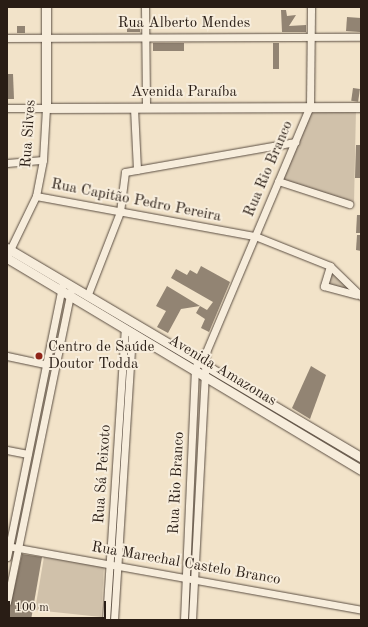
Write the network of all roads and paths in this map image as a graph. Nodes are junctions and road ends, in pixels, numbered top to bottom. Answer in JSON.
{"nodes":[{"id":1,"x":46,"y":7,"type":"edge"},
{"id":2,"x":144,"y":7,"type":"edge"},
{"id":3,"x":311,"y":7,"type":"edge"},
{"id":4,"x":145,"y":37,"type":"junction"},
{"id":5,"x":311,"y":37,"type":"junction"},
{"id":6,"x":361,"y":37,"type":"edge"},
{"id":7,"x":7,"y":38,"type":"edge"},
{"id":8,"x":46,"y":38,"type":"junction"},
{"id":9,"x":310,"y":106,"type":"junction"},
{"id":10,"x":361,"y":107,"type":"edge"},
{"id":11,"x":7,"y":108,"type":"edge"},
{"id":12,"x":46,"y":108,"type":"junction"},
{"id":13,"x":134,"y":108,"type":"junction"},
{"id":14,"x":146,"y":108,"type":"junction"},
{"id":15,"x":295,"y":142,"type":"junction"},
{"id":16,"x":43,"y":160,"type":"junction"},
{"id":17,"x":7,"y":163,"type":"edge"},
{"id":18,"x":137,"y":170,"type":"junction"},
{"id":19,"x":278,"y":181,"type":"junction"},
{"id":20,"x":36,"y":196,"type":"junction"},
{"id":21,"x":350,"y":204,"type":"dead end"},
{"id":22,"x":120,"y":212,"type":"junction"},
{"id":23,"x":255,"y":236,"type":"junction"},
{"id":24,"x":8,"y":253,"type":"edge"},
{"id":25,"x":330,"y":266,"type":"junction"},
{"id":26,"x":68,"y":282,"type":"junction"},
{"id":27,"x":61,"y":290,"type":"junction"},
{"id":28,"x":88,"y":294,"type":"junction"},
{"id":29,"x":70,"y":295,"type":"junction"},
{"id":30,"x":360,"y":295,"type":"edge"},
{"id":31,"x":129,"y":331,"type":"junction"},
{"id":32,"x":206,"y":352,"type":"junction"},
{"id":33,"x":7,"y":356,"type":"edge"},
{"id":34,"x":198,"y":359,"type":"junction"},
{"id":35,"x":46,"y":364,"type":"junction"},
{"id":36,"x":207,"y":364,"type":"junction"},
{"id":37,"x":199,"y":373,"type":"junction"},
{"id":38,"x":35,"y":441,"type":"junction"},
{"id":39,"x":7,"y":450,"type":"edge"},
{"id":40,"x":28,"y":454,"type":"junction"},
{"id":41,"x":361,"y":458,"type":"edge"},
{"id":42,"x":361,"y":470,"type":"edge"},
{"id":43,"x":8,"y":546,"type":"edge"},
{"id":44,"x":18,"y":548,"type":"junction"},
{"id":45,"x":7,"y":557,"type":"edge"},
{"id":46,"x":113,"y":565,"type":"junction"},
{"id":47,"x":190,"y":577,"type":"junction"},
{"id":48,"x":7,"y":602,"type":"edge"},
{"id":49,"x":361,"y":610,"type":"edge"},
{"id":50,"x":106,"y":620,"type":"edge"},
{"id":51,"x":114,"y":620,"type":"edge"},
{"id":52,"x":184,"y":620,"type":"edge"},
{"id":53,"x":192,"y":620,"type":"edge"}],
"edges":[{"from":1,"to":8,"type":"street","name":"Rua Silves"},
{"from":2,"to":4,"type":"street"},
{"from":3,"to":5,"type":"street"},
{"from":4,"to":5,"type":"street","name":"Rua Alberto Mendes"},
{"from":4,"to":8,"type":"street","name":"Rua Alberto Mendes"},
{"from":4,"to":14,"type":"street"},
{"from":5,"to":6,"type":"street","name":"Rua Alberto Mendes"},
{"from":5,"to":9,"type":"street"},
{"from":7,"to":8,"type":"street","name":"Rua Alberto Mendes"},
{"from":8,"to":12,"type":"street","name":"Rua Silves"},
{"from":9,"to":10,"type":"street","name":"Avenida Paraíba"},
{"from":9,"to":14,"type":"street","name":"Avenida Paraíba"},
{"from":9,"to":15,"type":"street","name":"Rua Rio Branco"},
{"from":11,"to":12,"type":"street","name":"Avenida Paraíba"},
{"from":12,"to":13,"type":"street","name":"Avenida Paraíba"},
{"from":12,"to":16,"type":"street","name":"Rua Silves"},
{"from":13,"to":14,"type":"street","name":"Avenida Paraíba"},
{"from":13,"to":18,"type":"street"},
{"from":15,"to":18,"type":"street"},
{"from":15,"to":19,"type":"street","name":"Rua Rio Branco"},
{"from":16,"to":17,"type":"street"},
{"from":16,"to":20,"type":"street","name":"Rua Silves"},
{"from":18,"to":22,"type":"street"},
{"from":19,"to":21,"type":"street"},
{"from":19,"to":23,"type":"street","name":"Rua Rio Branco"},
{"from":20,"to":22,"type":"street","name":"Rua Capitão Pedro Pereira"},
{"from":20,"to":24,"type":"street","name":"Rua Silves"},
{"from":22,"to":23,"type":"street","name":"Rua Capitão Pedro Pereira"},
{"from":22,"to":28,"type":"street"},
{"from":23,"to":25,"type":"street","name":"Rua Capitão Pedro Pereira"},
{"from":23,"to":32,"type":"street","name":"Rua Rio Branco"},
{"from":24,"to":26,"type":"street","name":"Avenida Amazonas"},
{"from":24,"to":27,"type":"street","name":"Avenida Amazonas"},
{"from":25,"to":30,"type":"street"},
{"from":25,"to":30,"type":"street"},
{"from":26,"to":27,"type":"street"},
{"from":26,"to":28,"type":"street","name":"Avenida Amazonas"},
{"from":26,"to":29,"type":"street"},
{"from":27,"to":29,"type":"street","name":"Avenida Amazonas"},
{"from":27,"to":35,"type":"street"},
{"from":28,"to":34,"type":"street","name":"Avenida Amazonas"},
{"from":29,"to":31,"type":"street","name":"Avenida Amazonas"},
{"from":29,"to":38,"type":"street"},
{"from":31,"to":37,"type":"street","name":"Avenida Amazonas"},
{"from":31,"to":46,"type":"street","name":"Rua Sá Peixoto"},
{"from":32,"to":34,"type":"street","name":"Rua Rio Branco"},
{"from":32,"to":36,"type":"street","name":"Rua Rio Branco"},
{"from":33,"to":35,"type":"street"},
{"from":34,"to":36,"type":"street","name":"Avenida Amazonas"},
{"from":34,"to":37,"type":"street","name":"Rua Rio Branco"},
{"from":35,"to":38,"type":"street"},
{"from":36,"to":37,"type":"street","name":"Rua Rio Branco"},
{"from":36,"to":41,"type":"street","name":"Avenida Amazonas"},
{"from":37,"to":42,"type":"street","name":"Avenida Amazonas"},
{"from":37,"to":47,"type":"street","name":"Rua Rio Branco"},
{"from":38,"to":40,"type":"street"},
{"from":38,"to":44,"type":"street"},
{"from":39,"to":40,"type":"street"},
{"from":40,"to":43,"type":"street"},
{"from":43,"to":44,"type":"street","name":"Rua Marechal Castelo Branco"},
{"from":43,"to":45,"type":"street"},
{"from":44,"to":46,"type":"street","name":"Rua Marechal Castelo Branco"},
{"from":44,"to":48,"type":"street"},
{"from":46,"to":47,"type":"street","name":"Rua Marechal Castelo Branco"},
{"from":46,"to":50,"type":"street","name":"Rua Sá Peixoto"},
{"from":46,"to":51,"type":"street","name":"Rua Sá Peixoto"},
{"from":47,"to":49,"type":"street","name":"Rua Marechal Castelo Branco"},
{"from":47,"to":52,"type":"street","name":"Rua Rio Branco"},
{"from":47,"to":53,"type":"street","name":"Rua Rio Branco"}]}
